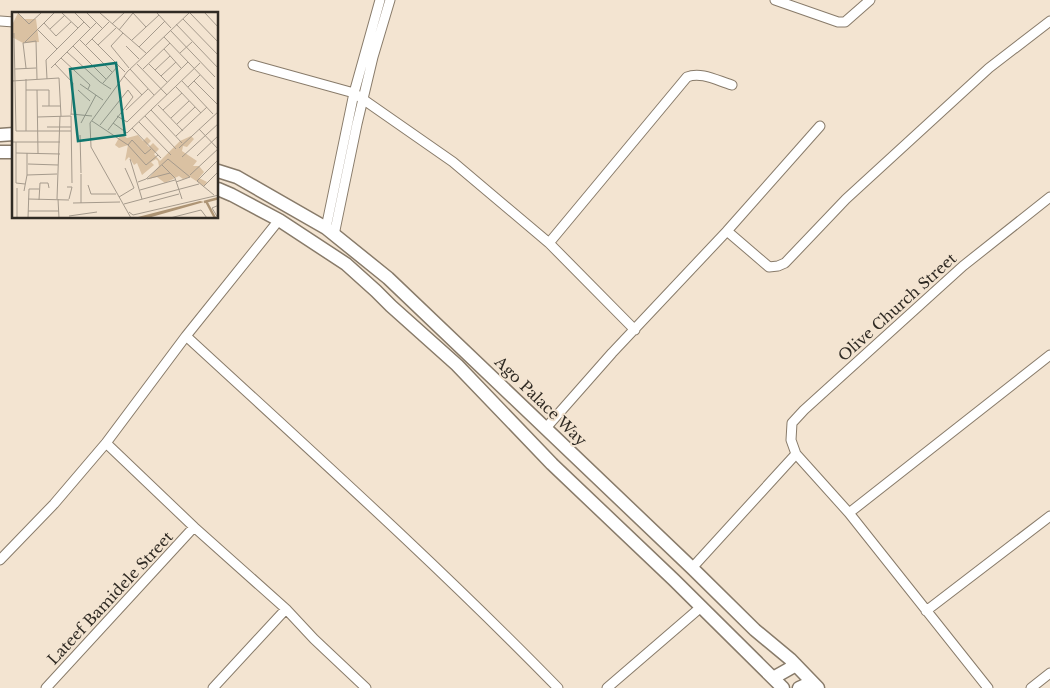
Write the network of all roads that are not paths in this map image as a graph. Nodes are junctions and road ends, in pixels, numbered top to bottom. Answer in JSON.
{"nodes":[{"id":1,"x":380,"y":0,"type":"edge"},
{"id":2,"x":390,"y":0,"type":"edge"},
{"id":3,"x":776,"y":0,"type":"edge"},
{"id":4,"x":870,"y":0,"type":"edge"},
{"id":5,"x":1050,"y":21,"type":"edge"},
{"id":6,"x":254,"y":65,"type":"dead end"},
{"id":7,"x":732,"y":85,"type":"dead end"},
{"id":8,"x":354,"y":93,"type":"junction"},
{"id":9,"x":363,"y":100,"type":"junction"},
{"id":10,"x":820,"y":126,"type":"dead end"},
{"id":11,"x":219,"y":170,"type":"edge"},
{"id":12,"x":219,"y":189,"type":"edge"},
{"id":13,"x":1050,"y":197,"type":"edge"},
{"id":14,"x":279,"y":220,"type":"junction"},
{"id":15,"x":330,"y":232,"type":"junction"},
{"id":16,"x":727,"y":232,"type":"junction"},
{"id":17,"x":549,"y":243,"type":"junction"},
{"id":18,"x":635,"y":330,"type":"junction"},
{"id":19,"x":186,"y":336,"type":"junction"},
{"id":20,"x":1050,"y":355,"type":"edge"},
{"id":21,"x":545,"y":429,"type":"junction"},
{"id":22,"x":106,"y":443,"type":"junction"},
{"id":23,"x":796,"y":454,"type":"junction"},
{"id":24,"x":849,"y":513,"type":"junction"},
{"id":25,"x":1050,"y":516,"type":"edge"},
{"id":26,"x":194,"y":527,"type":"junction"},
{"id":27,"x":0,"y":560,"type":"edge"},
{"id":28,"x":692,"y":568,"type":"junction"},
{"id":29,"x":701,"y":607,"type":"junction"},
{"id":30,"x":286,"y":609,"type":"junction"},
{"id":31,"x":926,"y":611,"type":"junction"},
{"id":32,"x":796,"y":665,"type":"junction"},
{"id":33,"x":1050,"y":673,"type":"edge"},
{"id":34,"x":773,"y":678,"type":"junction"},
{"id":35,"x":814,"y":685,"type":"edge"},
{"id":36,"x":46,"y":688,"type":"edge"},
{"id":37,"x":213,"y":688,"type":"edge"},
{"id":38,"x":366,"y":688,"type":"edge"},
{"id":39,"x":558,"y":688,"type":"edge"},
{"id":40,"x":607,"y":688,"type":"edge"},
{"id":41,"x":783,"y":688,"type":"edge"},
{"id":42,"x":800,"y":688,"type":"edge"},
{"id":43,"x":988,"y":688,"type":"edge"},
{"id":44,"x":1031,"y":688,"type":"edge"}],
"edges":[{"from":1,"to":8,"type":"street"},
{"from":2,"to":9,"type":"street"},
{"from":3,"to":4,"type":"street"},
{"from":5,"to":16,"type":"street"},
{"from":6,"to":8,"type":"street"},
{"from":7,"to":17,"type":"street"},
{"from":8,"to":9,"type":"street"},
{"from":8,"to":15,"type":"street"},
{"from":9,"to":15,"type":"street"},
{"from":9,"to":17,"type":"street"},
{"from":10,"to":16,"type":"street"},
{"from":11,"to":15,"type":"main road","name":"Ago Palace Way"},
{"from":12,"to":14,"type":"main road"},
{"from":13,"to":23,"type":"street","name":"Olive Church Street"},
{"from":14,"to":19,"type":"street"},
{"from":14,"to":29,"type":"main road"},
{"from":15,"to":21,"type":"main road","name":"Ago Palace Way"},
{"from":16,"to":18,"type":"street"},
{"from":17,"to":18,"type":"street"},
{"from":18,"to":21,"type":"street"},
{"from":19,"to":22,"type":"street"},
{"from":19,"to":39,"type":"street"},
{"from":20,"to":24,"type":"street"},
{"from":21,"to":28,"type":"main road","name":"Ago Palace Way"},
{"from":22,"to":26,"type":"street"},
{"from":22,"to":27,"type":"street"},
{"from":23,"to":24,"type":"street"},
{"from":23,"to":28,"type":"street"},
{"from":24,"to":31,"type":"street"},
{"from":25,"to":31,"type":"street"},
{"from":26,"to":30,"type":"street"},
{"from":26,"to":36,"type":"street","name":"Lateef Bamidele Street"},
{"from":28,"to":32,"type":"main road","name":"Ago Palace Way"},
{"from":29,"to":34,"type":"main road"},
{"from":29,"to":40,"type":"street"},
{"from":30,"to":37,"type":"street"},
{"from":30,"to":38,"type":"street"},
{"from":31,"to":43,"type":"street"},
{"from":32,"to":34,"type":"main road"},
{"from":32,"to":35,"type":"main road","name":"Ago Palace Way"},
{"from":33,"to":44,"type":"street"},
{"from":34,"to":41,"type":"main road"},
{"from":35,"to":42,"type":"main road"}]}
